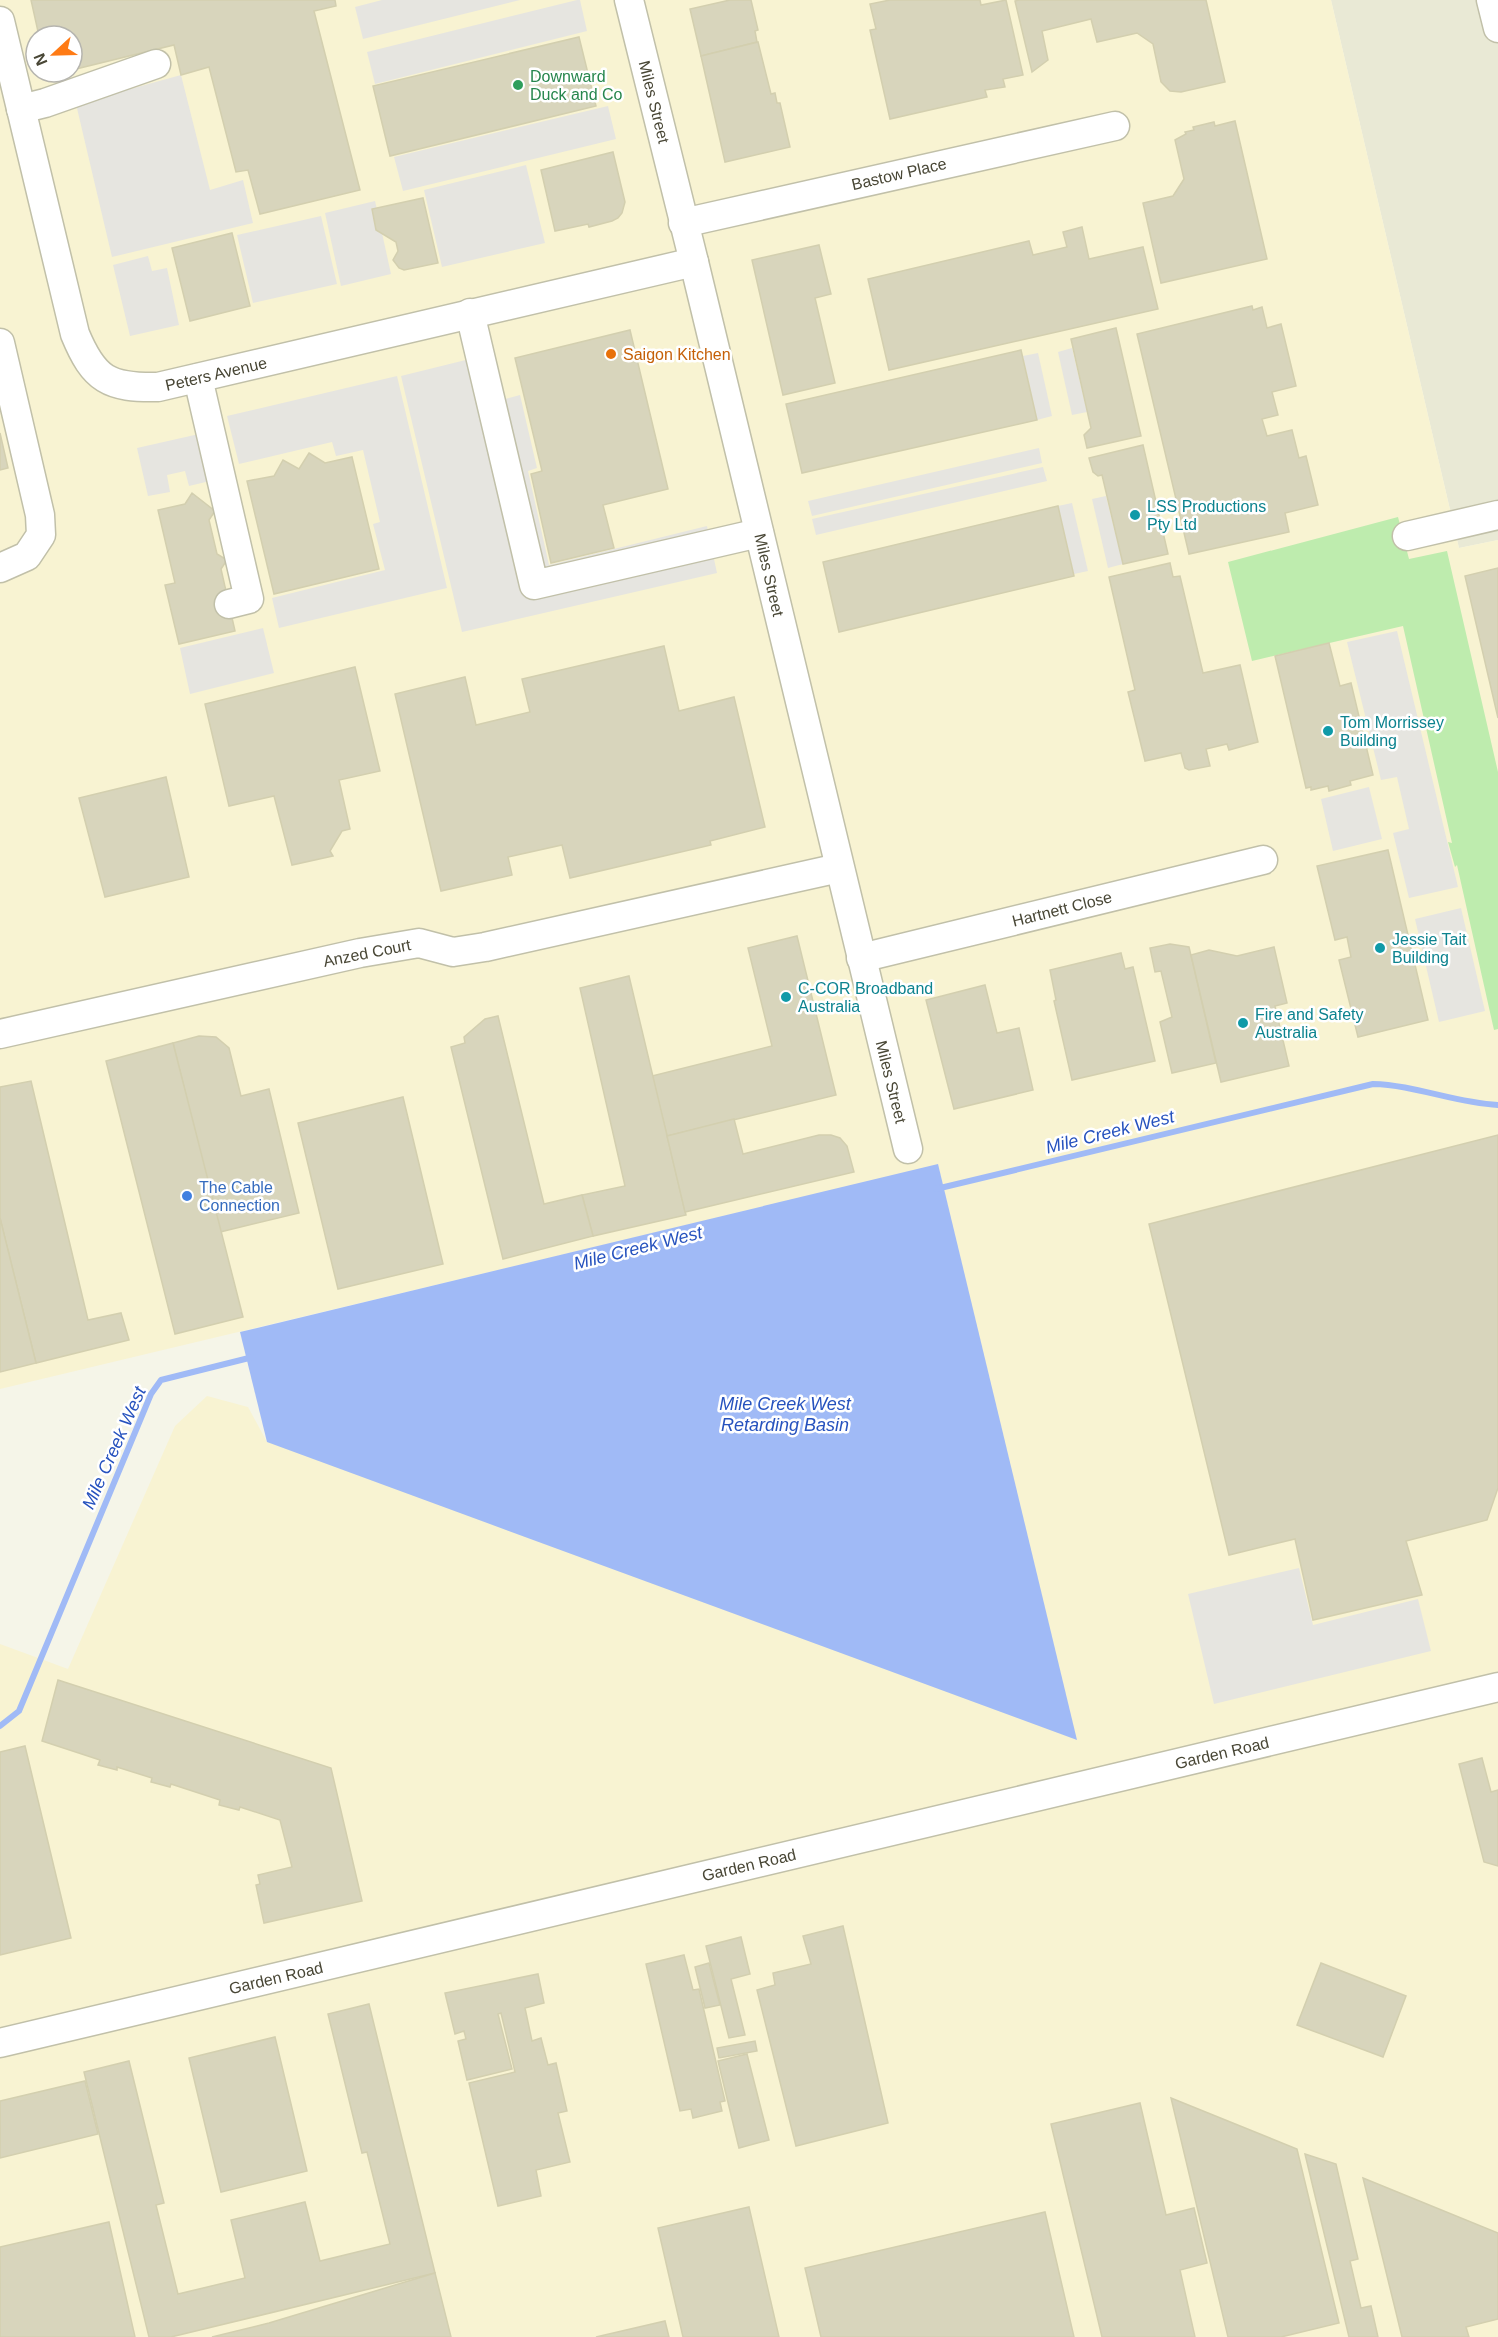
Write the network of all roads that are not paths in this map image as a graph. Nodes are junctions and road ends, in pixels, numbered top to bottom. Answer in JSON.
{"nodes":[{"id":1,"x":629,"y":0,"type":"edge"},
{"id":2,"x":1491,"y":0,"type":"edge"},
{"id":3,"x":0,"y":21,"type":"edge"},
{"id":4,"x":1498,"y":28,"type":"edge"},
{"id":5,"x":156,"y":64,"type":"dead end"},
{"id":6,"x":21,"y":109,"type":"junction"},
{"id":7,"x":1115,"y":126,"type":"dead end"},
{"id":8,"x":683,"y":223,"type":"junction"},
{"id":9,"x":694,"y":262,"type":"junction"},
{"id":10,"x":470,"y":313,"type":"junction"},
{"id":11,"x":0,"y":343,"type":"edge"},
{"id":12,"x":198,"y":378,"type":"junction"},
{"id":13,"x":1498,"y":515,"type":"edge"},
{"id":14,"x":759,"y":533,"type":"junction"},
{"id":15,"x":1407,"y":536,"type":"dead end"},
{"id":16,"x":0,"y":568,"type":"edge"},
{"id":17,"x":229,"y":604,"type":"dead end"},
{"id":18,"x":1263,"y":860,"type":"dead end"},
{"id":19,"x":839,"y":868,"type":"junction"},
{"id":20,"x":861,"y":958,"type":"junction"},
{"id":21,"x":0,"y":1034,"type":"edge"},
{"id":22,"x":908,"y":1149,"type":"dead end"},
{"id":23,"x":1498,"y":1687,"type":"edge"},
{"id":24,"x":0,"y":2043,"type":"edge"}],
"edges":[{"from":1,"to":8,"type":"street","name":"Miles Street"},
{"from":2,"to":4,"type":"street"},
{"from":3,"to":6,"type":"street","name":"Peters Avenue"},
{"from":5,"to":6,"type":"street"},
{"from":6,"to":12,"type":"street","name":"Peters Avenue"},
{"from":7,"to":8,"type":"street","name":"Bastow Place"},
{"from":8,"to":9,"type":"street","name":"Miles Street"},
{"from":9,"to":10,"type":"street","name":"Peters Avenue"},
{"from":9,"to":14,"type":"street","name":"Miles Street"},
{"from":10,"to":12,"type":"street","name":"Peters Avenue"},
{"from":10,"to":14,"type":"street"},
{"from":11,"to":16,"type":"street"},
{"from":12,"to":17,"type":"street"},
{"from":13,"to":15,"type":"street"},
{"from":14,"to":19,"type":"street","name":"Miles Street"},
{"from":18,"to":20,"type":"street","name":"Hartnett Close"},
{"from":19,"to":20,"type":"street","name":"Miles Street"},
{"from":19,"to":21,"type":"street","name":"Anzed Court"},
{"from":20,"to":22,"type":"street","name":"Miles Street"},
{"from":23,"to":24,"type":"street","name":"Garden Road"}]}
